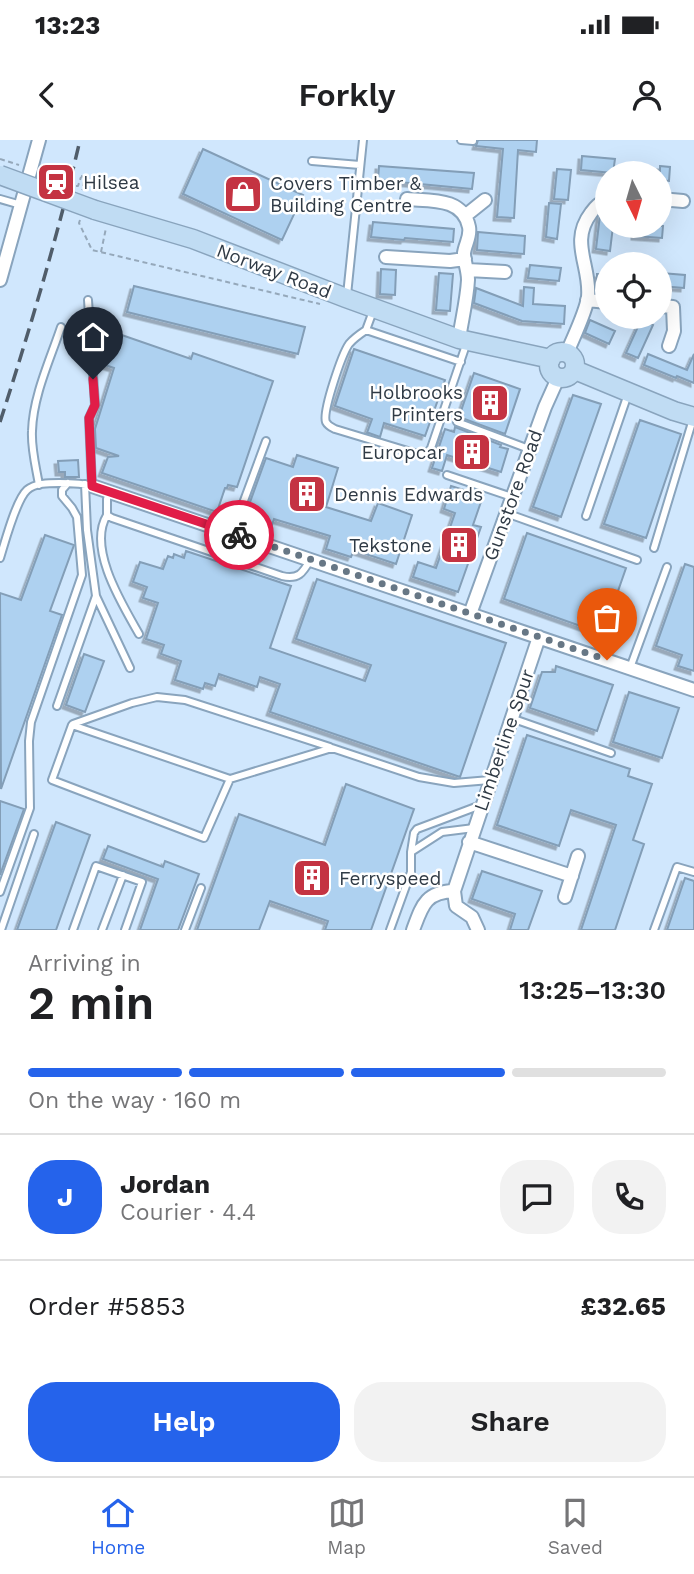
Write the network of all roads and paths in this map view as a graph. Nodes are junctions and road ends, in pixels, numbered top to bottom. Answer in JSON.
{"nodes":[{"id":1,"x":39,"y":140,"type":"edge"},
{"id":2,"x":363,"y":140,"type":"edge"},
{"id":3,"x":461,"y":140,"type":"edge"},
{"id":4,"x":473,"y":141,"type":"edge"},
{"id":5,"x":0,"y":159,"type":"edge"},
{"id":6,"x":312,"y":161,"type":"dead end"},
{"id":7,"x":360,"y":165,"type":"junction"},
{"id":8,"x":31,"y":169,"type":"junction"},
{"id":9,"x":0,"y":175,"type":"edge"},
{"id":10,"x":76,"y":186,"type":"dead end"},
{"id":11,"x":82,"y":190,"type":"dead end"},
{"id":12,"x":0,"y":199,"type":"edge"},
{"id":13,"x":407,"y":199,"type":"dead end"},
{"id":14,"x":485,"y":200,"type":"dead end"},
{"id":15,"x":672,"y":200,"type":"edge"},
{"id":16,"x":683,"y":201,"type":"dead end"},
{"id":17,"x":21,"y":205,"type":"junction"},
{"id":18,"x":595,"y":208,"type":"edge"},
{"id":19,"x":102,"y":211,"type":"junction"},
{"id":20,"x":465,"y":216,"type":"junction"},
{"id":21,"x":79,"y":223,"type":"dead end"},
{"id":22,"x":101,"y":253,"type":"junction"},
{"id":23,"x":386,"y":257,"type":"dead end"},
{"id":24,"x":466,"y":264,"type":"junction"},
{"id":25,"x":505,"y":272,"type":"dead end"},
{"id":26,"x":0,"y":280,"type":"edge"},
{"id":27,"x":346,"y":298,"type":"junction"},
{"id":28,"x":88,"y":300,"type":"dead end"},
{"id":29,"x":587,"y":300,"type":"junction"},
{"id":30,"x":595,"y":301,"type":"edge"},
{"id":31,"x":318,"y":304,"type":"dead end"},
{"id":32,"x":672,"y":307,"type":"edge"},
{"id":33,"x":374,"y":308,"type":"junction"},
{"id":34,"x":61,"y":327,"type":"dead end"},
{"id":35,"x":366,"y":330,"type":"junction"},
{"id":36,"x":463,"y":339,"type":"junction"},
{"id":37,"x":669,"y":346,"type":"dead end"},
{"id":38,"x":559,"y":356,"type":"junction"},
{"id":39,"x":461,"y":362,"type":"junction"},
{"id":40,"x":575,"y":370,"type":"junction"},
{"id":41,"x":558,"y":378,"type":"junction"},
{"id":42,"x":628,"y":392,"type":"junction"},
{"id":43,"x":694,"y":417,"type":"edge"},
{"id":44,"x":457,"y":422,"type":"dead end"},
{"id":45,"x":266,"y":442,"type":"dead end"},
{"id":46,"x":530,"y":449,"type":"junction"},
{"id":47,"x":447,"y":474,"type":"dead end"},
{"id":48,"x":68,"y":483,"type":"junction"},
{"id":49,"x":38,"y":485,"type":"junction"},
{"id":50,"x":89,"y":485,"type":"junction"},
{"id":51,"x":109,"y":492,"type":"junction"},
{"id":52,"x":512,"y":497,"type":"junction"},
{"id":53,"x":506,"y":513,"type":"junction"},
{"id":54,"x":107,"y":515,"type":"junction"},
{"id":55,"x":586,"y":516,"type":"dead end"},
{"id":56,"x":232,"y":533,"type":"junction"},
{"id":57,"x":654,"y":548,"type":"dead end"},
{"id":58,"x":0,"y":558,"type":"edge"},
{"id":59,"x":310,"y":560,"type":"junction"},
{"id":60,"x":637,"y":560,"type":"dead end"},
{"id":61,"x":667,"y":567,"type":"dead end"},
{"id":62,"x":96,"y":596,"type":"junction"},
{"id":63,"x":470,"y":614,"type":"junction"},
{"id":64,"x":139,"y":634,"type":"dead end"},
{"id":65,"x":539,"y":637,"type":"junction"},
{"id":66,"x":130,"y":668,"type":"dead end"},
{"id":67,"x":630,"y":668,"type":"junction"},
{"id":68,"x":694,"y":690,"type":"edge"},
{"id":69,"x":57,"y":706,"type":"dead end"},
{"id":70,"x":511,"y":719,"type":"junction"},
{"id":71,"x":72,"y":725,"type":"junction"},
{"id":72,"x":332,"y":748,"type":"junction"},
{"id":73,"x":611,"y":753,"type":"dead end"},
{"id":74,"x":230,"y":779,"type":"junction"},
{"id":75,"x":490,"y":780,"type":"junction"},
{"id":76,"x":482,"y":805,"type":"junction"},
{"id":77,"x":474,"y":828,"type":"junction"},
{"id":78,"x":34,"y":834,"type":"dead end"},
{"id":79,"x":469,"y":842,"type":"junction"},
{"id":80,"x":411,"y":852,"type":"junction"},
{"id":81,"x":578,"y":856,"type":"dead end"},
{"id":82,"x":694,"y":872,"type":"edge"},
{"id":83,"x":123,"y":875,"type":"junction"},
{"id":84,"x":572,"y":876,"type":"junction"},
{"id":85,"x":201,"y":888,"type":"dead end"},
{"id":86,"x":454,"y":891,"type":"junction"},
{"id":87,"x":0,"y":892,"type":"edge"},
{"id":88,"x":565,"y":897,"type":"dead end"},
{"id":89,"x":1,"y":930,"type":"edge"},
{"id":90,"x":73,"y":930,"type":"edge"},
{"id":91,"x":102,"y":930,"type":"edge"},
{"id":92,"x":125,"y":930,"type":"edge"},
{"id":93,"x":185,"y":930,"type":"edge"},
{"id":94,"x":390,"y":930,"type":"edge"},
{"id":95,"x":413,"y":930,"type":"edge"},
{"id":96,"x":478,"y":930,"type":"edge"},
{"id":97,"x":654,"y":930,"type":"edge"}],
"edges":[{"from":1,"to":8,"type":"street"},
{"from":2,"to":7,"type":"lane"},
{"from":3,"to":4,"type":"lane"},
{"from":5,"to":8,"type":"path"},
{"from":6,"to":7,"type":"lane"},
{"from":7,"to":27,"type":"lane"},
{"from":8,"to":17,"type":"street"},
{"from":9,"to":19,"type":"street","name":"Norway Road","bridge":true},
{"from":10,"to":11,"type":"path"},
{"from":12,"to":17,"type":"lane"},
{"from":13,"to":20,"type":"street"},
{"from":14,"to":20,"type":"street"},
{"from":15,"to":16,"type":"street"},
{"from":17,"to":26,"type":"street"},
{"from":18,"to":29,"type":"street"},
{"from":19,"to":22,"type":"path"},
{"from":19,"to":27,"type":"street","name":"Norway Road"},
{"from":20,"to":24,"type":"street"},
{"from":21,"to":22,"type":"path"},
{"from":22,"to":31,"type":"path"},
{"from":23,"to":24,"type":"street"},
{"from":24,"to":25,"type":"street"},
{"from":24,"to":36,"type":"street"},
{"from":27,"to":33,"type":"street","name":"Norway Road"},
{"from":28,"to":50,"type":"lane"},
{"from":29,"to":30,"type":"street"},
{"from":29,"to":38,"type":"street"},
{"from":32,"to":37,"type":"street"},
{"from":33,"to":35,"type":"lane"},
{"from":33,"to":36,"type":"street","name":"Norway Road"},
{"from":34,"to":49,"type":"lane"},
{"from":35,"to":39,"type":"lane"},
{"from":35,"to":39,"type":"lane"},
{"from":36,"to":38,"type":"street","name":"Norway Road"},
{"from":36,"to":39,"type":"lane"},
{"from":38,"to":40,"type":"street"},
{"from":38,"to":41,"type":"street"},
{"from":40,"to":41,"type":"street"},
{"from":40,"to":42,"type":"street"},
{"from":41,"to":46,"type":"street","name":"Gunstore Road"},
{"from":42,"to":43,"type":"street"},
{"from":42,"to":55,"type":"lane"},
{"from":43,"to":57,"type":"lane"},
{"from":44,"to":46,"type":"lane"},
{"from":45,"to":56,"type":"lane"},
{"from":46,"to":52,"type":"street","name":"Gunstore Road"},
{"from":47,"to":52,"type":"lane"},
{"from":48,"to":49,"type":"lane"},
{"from":48,"to":50,"type":"lane"},
{"from":48,"to":87,"type":"lane"},
{"from":49,"to":58,"type":"lane"},
{"from":50,"to":51,"type":"street"},
{"from":50,"to":62,"type":"lane"},
{"from":51,"to":54,"type":"lane"},
{"from":51,"to":56,"type":"street"},
{"from":52,"to":53,"type":"street","name":"Gunstore Road"},
{"from":53,"to":60,"type":"lane"},
{"from":53,"to":63,"type":"street","name":"Gunstore Road"},
{"from":54,"to":59,"type":"lane"},
{"from":54,"to":64,"type":"lane"},
{"from":56,"to":59,"type":"street"},
{"from":59,"to":63,"type":"street"},
{"from":61,"to":67,"type":"lane"},
{"from":62,"to":66,"type":"lane"},
{"from":62,"to":69,"type":"lane"},
{"from":63,"to":65,"type":"street"},
{"from":65,"to":67,"type":"street"},
{"from":65,"to":70,"type":"street","name":"Limberline Spur"},
{"from":67,"to":68,"type":"street"},
{"from":70,"to":73,"type":"lane"},
{"from":70,"to":75,"type":"street","name":"Limberline Spur"},
{"from":71,"to":72,"type":"lane"},
{"from":71,"to":74,"type":"lane"},
{"from":71,"to":74,"type":"lane"},
{"from":72,"to":74,"type":"lane"},
{"from":72,"to":75,"type":"lane"},
{"from":75,"to":76,"type":"street","name":"Limberline Spur"},
{"from":76,"to":77,"type":"street","name":"Limberline Spur"},
{"from":76,"to":80,"type":"lane"},
{"from":77,"to":79,"type":"street","name":"Limberline Spur"},
{"from":77,"to":80,"type":"lane"},
{"from":78,"to":89,"type":"lane"},
{"from":79,"to":84,"type":"street"},
{"from":79,"to":86,"type":"street","name":"Limberline Spur"},
{"from":80,"to":94,"type":"lane"},
{"from":81,"to":84,"type":"street"},
{"from":82,"to":97,"type":"lane"},
{"from":83,"to":90,"type":"lane"},
{"from":83,"to":91,"type":"lane"},
{"from":83,"to":92,"type":"lane"},
{"from":84,"to":88,"type":"street"},
{"from":85,"to":93,"type":"lane"},
{"from":86,"to":95,"type":"street"},
{"from":86,"to":96,"type":"street"}]}
